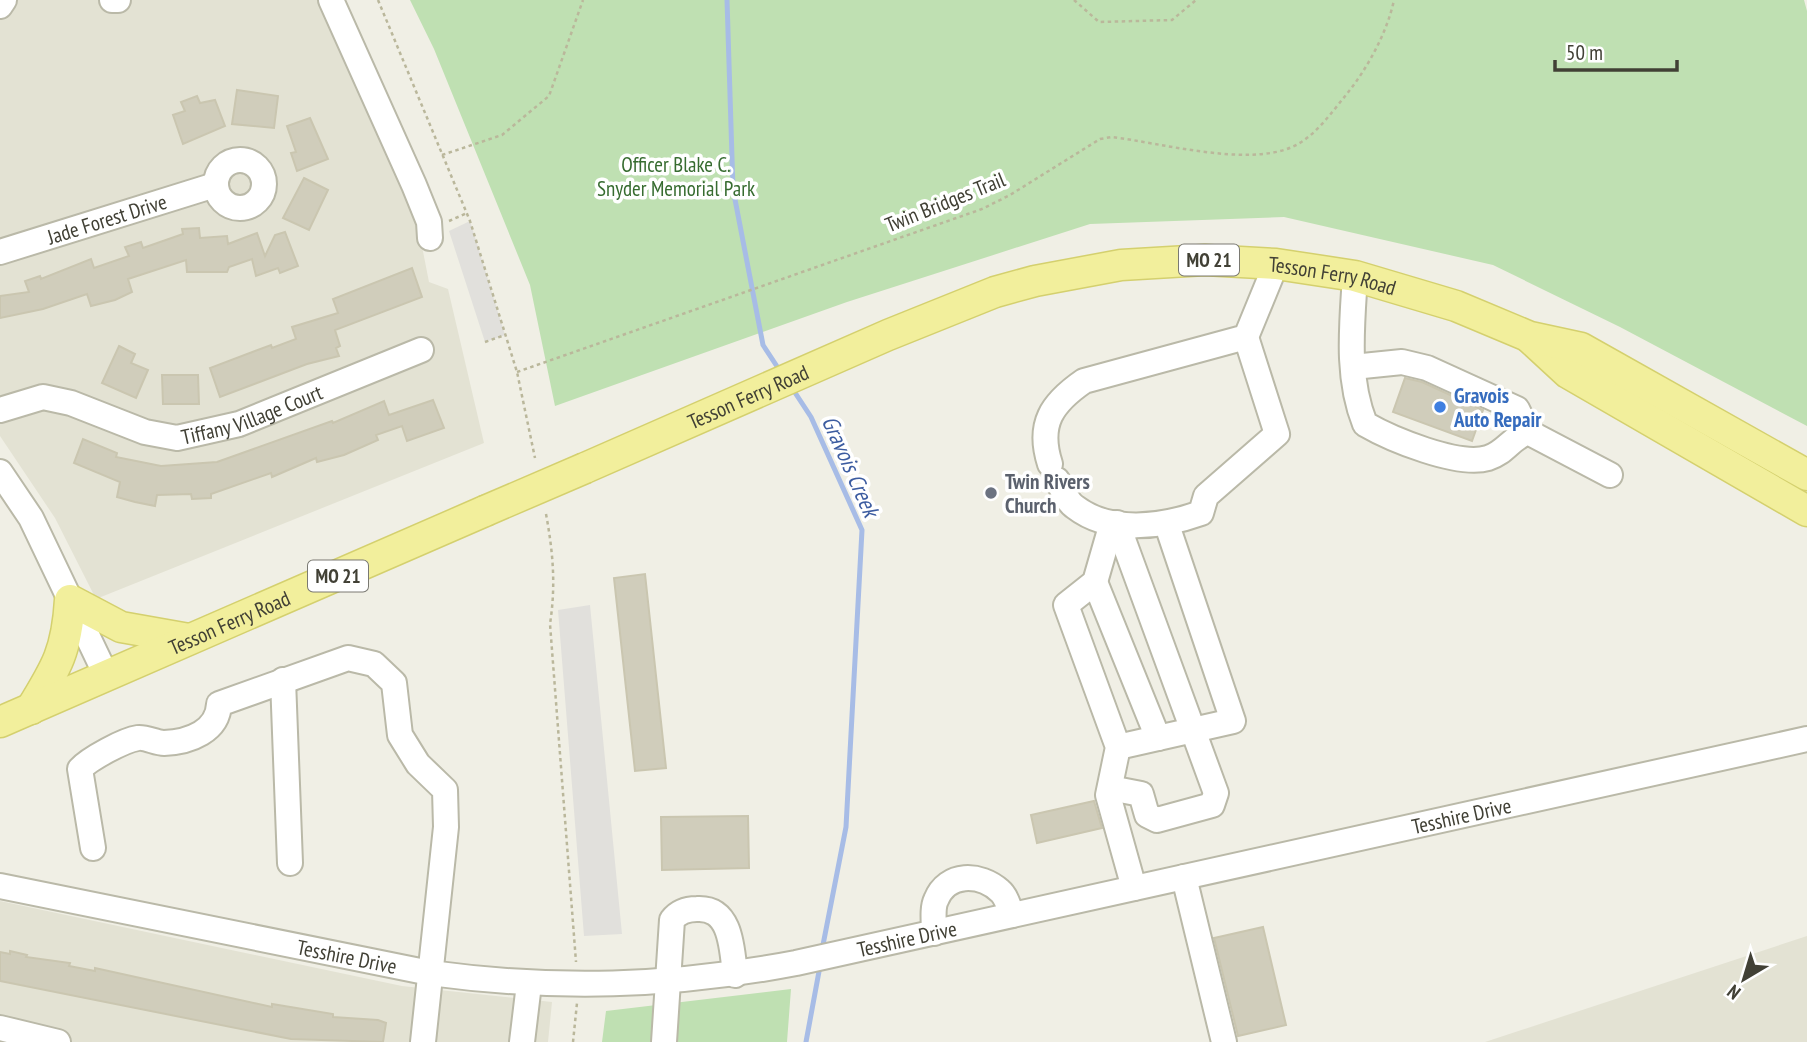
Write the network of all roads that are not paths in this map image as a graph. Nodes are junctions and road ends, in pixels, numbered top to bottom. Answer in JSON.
{"nodes":[{"id":1,"x":4,"y":0,"type":"edge"},
{"id":2,"x":112,"y":0,"type":"edge"},
{"id":3,"x":118,"y":0,"type":"edge"},
{"id":4,"x":331,"y":0,"type":"edge"},
{"id":5,"x":0,"y":6,"type":"edge"},
{"id":6,"x":215,"y":185,"type":"dead end"},
{"id":7,"x":438,"y":231,"type":"road end"},
{"id":8,"x":0,"y":252,"type":"edge"},
{"id":9,"x":1276,"y":264,"type":"junction"},
{"id":10,"x":1355,"y":276,"type":"junction"},
{"id":11,"x":1246,"y":337,"type":"junction"},
{"id":12,"x":1530,"y":337,"type":"junction"},
{"id":13,"x":421,"y":350,"type":"dead end"},
{"id":14,"x":1353,"y":367,"type":"junction"},
{"id":15,"x":0,"y":410,"type":"edge"},
{"id":16,"x":1528,"y":432,"type":"junction"},
{"id":17,"x":1610,"y":475,"type":"dead end"},
{"id":18,"x":1807,"y":475,"type":"edge"},
{"id":19,"x":4,"y":486,"type":"edge"},
{"id":20,"x":1807,"y":511,"type":"edge"},
{"id":21,"x":1112,"y":523,"type":"junction"},
{"id":22,"x":1167,"y":525,"type":"junction"},
{"id":23,"x":1095,"y":582,"type":"junction"},
{"id":24,"x":70,"y":600,"type":"junction"},
{"id":25,"x":190,"y":639,"type":"junction"},
{"id":26,"x":106,"y":675,"type":"junction"},
{"id":27,"x":283,"y":680,"type":"junction"},
{"id":28,"x":31,"y":709,"type":"junction"},
{"id":29,"x":0,"y":722,"type":"edge"},
{"id":30,"x":1195,"y":730,"type":"junction"},
{"id":31,"x":1158,"y":738,"type":"junction"},
{"id":32,"x":1807,"y":739,"type":"edge"},
{"id":33,"x":1118,"y":747,"type":"junction"},
{"id":34,"x":1110,"y":788,"type":"junction"},
{"id":35,"x":93,"y":848,"type":"dead end"},
{"id":36,"x":290,"y":863,"type":"dead end"},
{"id":37,"x":1184,"y":877,"type":"junction"},
{"id":38,"x":0,"y":886,"type":"edge"},
{"id":39,"x":1134,"y":888,"type":"junction"},
{"id":40,"x":1012,"y":915,"type":"junction"},
{"id":41,"x":934,"y":933,"type":"junction"},
{"id":42,"x":430,"y":973,"type":"junction"},
{"id":43,"x":735,"y":975,"type":"junction"},
{"id":44,"x":669,"y":982,"type":"junction"},
{"id":45,"x":529,"y":984,"type":"junction"},
{"id":46,"x":0,"y":1028,"type":"edge"},
{"id":47,"x":43,"y":1041,"type":"edge"},
{"id":48,"x":423,"y":1042,"type":"edge"},
{"id":49,"x":522,"y":1042,"type":"edge"},
{"id":50,"x":664,"y":1042,"type":"edge"},
{"id":51,"x":1224,"y":1042,"type":"edge"}],
"edges":[{"from":1,"to":5,"type":"street"},
{"from":2,"to":3,"type":"street"},
{"from":4,"to":7,"type":"street"},
{"from":6,"to":8,"type":"street","name":"Jade Forest Drive"},
{"from":9,"to":10,"type":"main road","name":"Tesson Ferry Road","number":"MO 21"},
{"from":9,"to":11,"type":"street"},
{"from":9,"to":25,"type":"main road","name":"Tesson Ferry Road","number":"MO 21","bridge":true},
{"from":10,"to":12,"type":"main road","name":"Tesson Ferry Road","number":"MO 21"},
{"from":10,"to":14,"type":"street"},
{"from":11,"to":21,"type":"street"},
{"from":11,"to":22,"type":"street"},
{"from":12,"to":18,"type":"main road","name":"Tesson Ferry Road","number":"MO 21"},
{"from":12,"to":20,"type":"main road","name":"Tesson Ferry Road","number":"MO 21"},
{"from":13,"to":15,"type":"street","name":"Tiffany Village Court"},
{"from":14,"to":16,"type":"street"},
{"from":14,"to":16,"type":"street"},
{"from":16,"to":17,"type":"street"},
{"from":19,"to":24,"type":"street"},
{"from":21,"to":22,"type":"street"},
{"from":21,"to":23,"type":"street"},
{"from":21,"to":30,"type":"street"},
{"from":22,"to":30,"type":"street"},
{"from":23,"to":31,"type":"street"},
{"from":23,"to":33,"type":"street"},
{"from":24,"to":25,"type":"main road"},
{"from":24,"to":26,"type":"street"},
{"from":24,"to":28,"type":"main road"},
{"from":25,"to":26,"type":"main road","name":"Tesson Ferry Road","number":"MO 21"},
{"from":26,"to":28,"type":"main road","name":"Tesson Ferry Road","number":"MO 21"},
{"from":27,"to":35,"type":"street"},
{"from":27,"to":36,"type":"street"},
{"from":27,"to":42,"type":"street"},
{"from":28,"to":29,"type":"main road","name":"Tesson Ferry Road","number":"MO 21"},
{"from":30,"to":31,"type":"street"},
{"from":30,"to":34,"type":"street"},
{"from":31,"to":33,"type":"street"},
{"from":32,"to":37,"type":"street","name":"Tesshire Drive"},
{"from":33,"to":34,"type":"street"},
{"from":34,"to":39,"type":"street"},
{"from":37,"to":39,"type":"street","name":"Tesshire Drive"},
{"from":37,"to":51,"type":"street"},
{"from":38,"to":42,"type":"street","name":"Tesshire Drive"},
{"from":39,"to":40,"type":"street","name":"Tesshire Drive"},
{"from":40,"to":41,"type":"street","name":"Tesshire Drive"},
{"from":40,"to":41,"type":"street"},
{"from":41,"to":43,"type":"street","name":"Tesshire Drive"},
{"from":42,"to":45,"type":"street","name":"Tesshire Drive"},
{"from":42,"to":48,"type":"street"},
{"from":43,"to":44,"type":"street","name":"Tesshire Drive"},
{"from":43,"to":44,"type":"street"},
{"from":44,"to":45,"type":"street","name":"Tesshire Drive"},
{"from":44,"to":50,"type":"street"},
{"from":45,"to":49,"type":"street"},
{"from":46,"to":47,"type":"street"}]}
